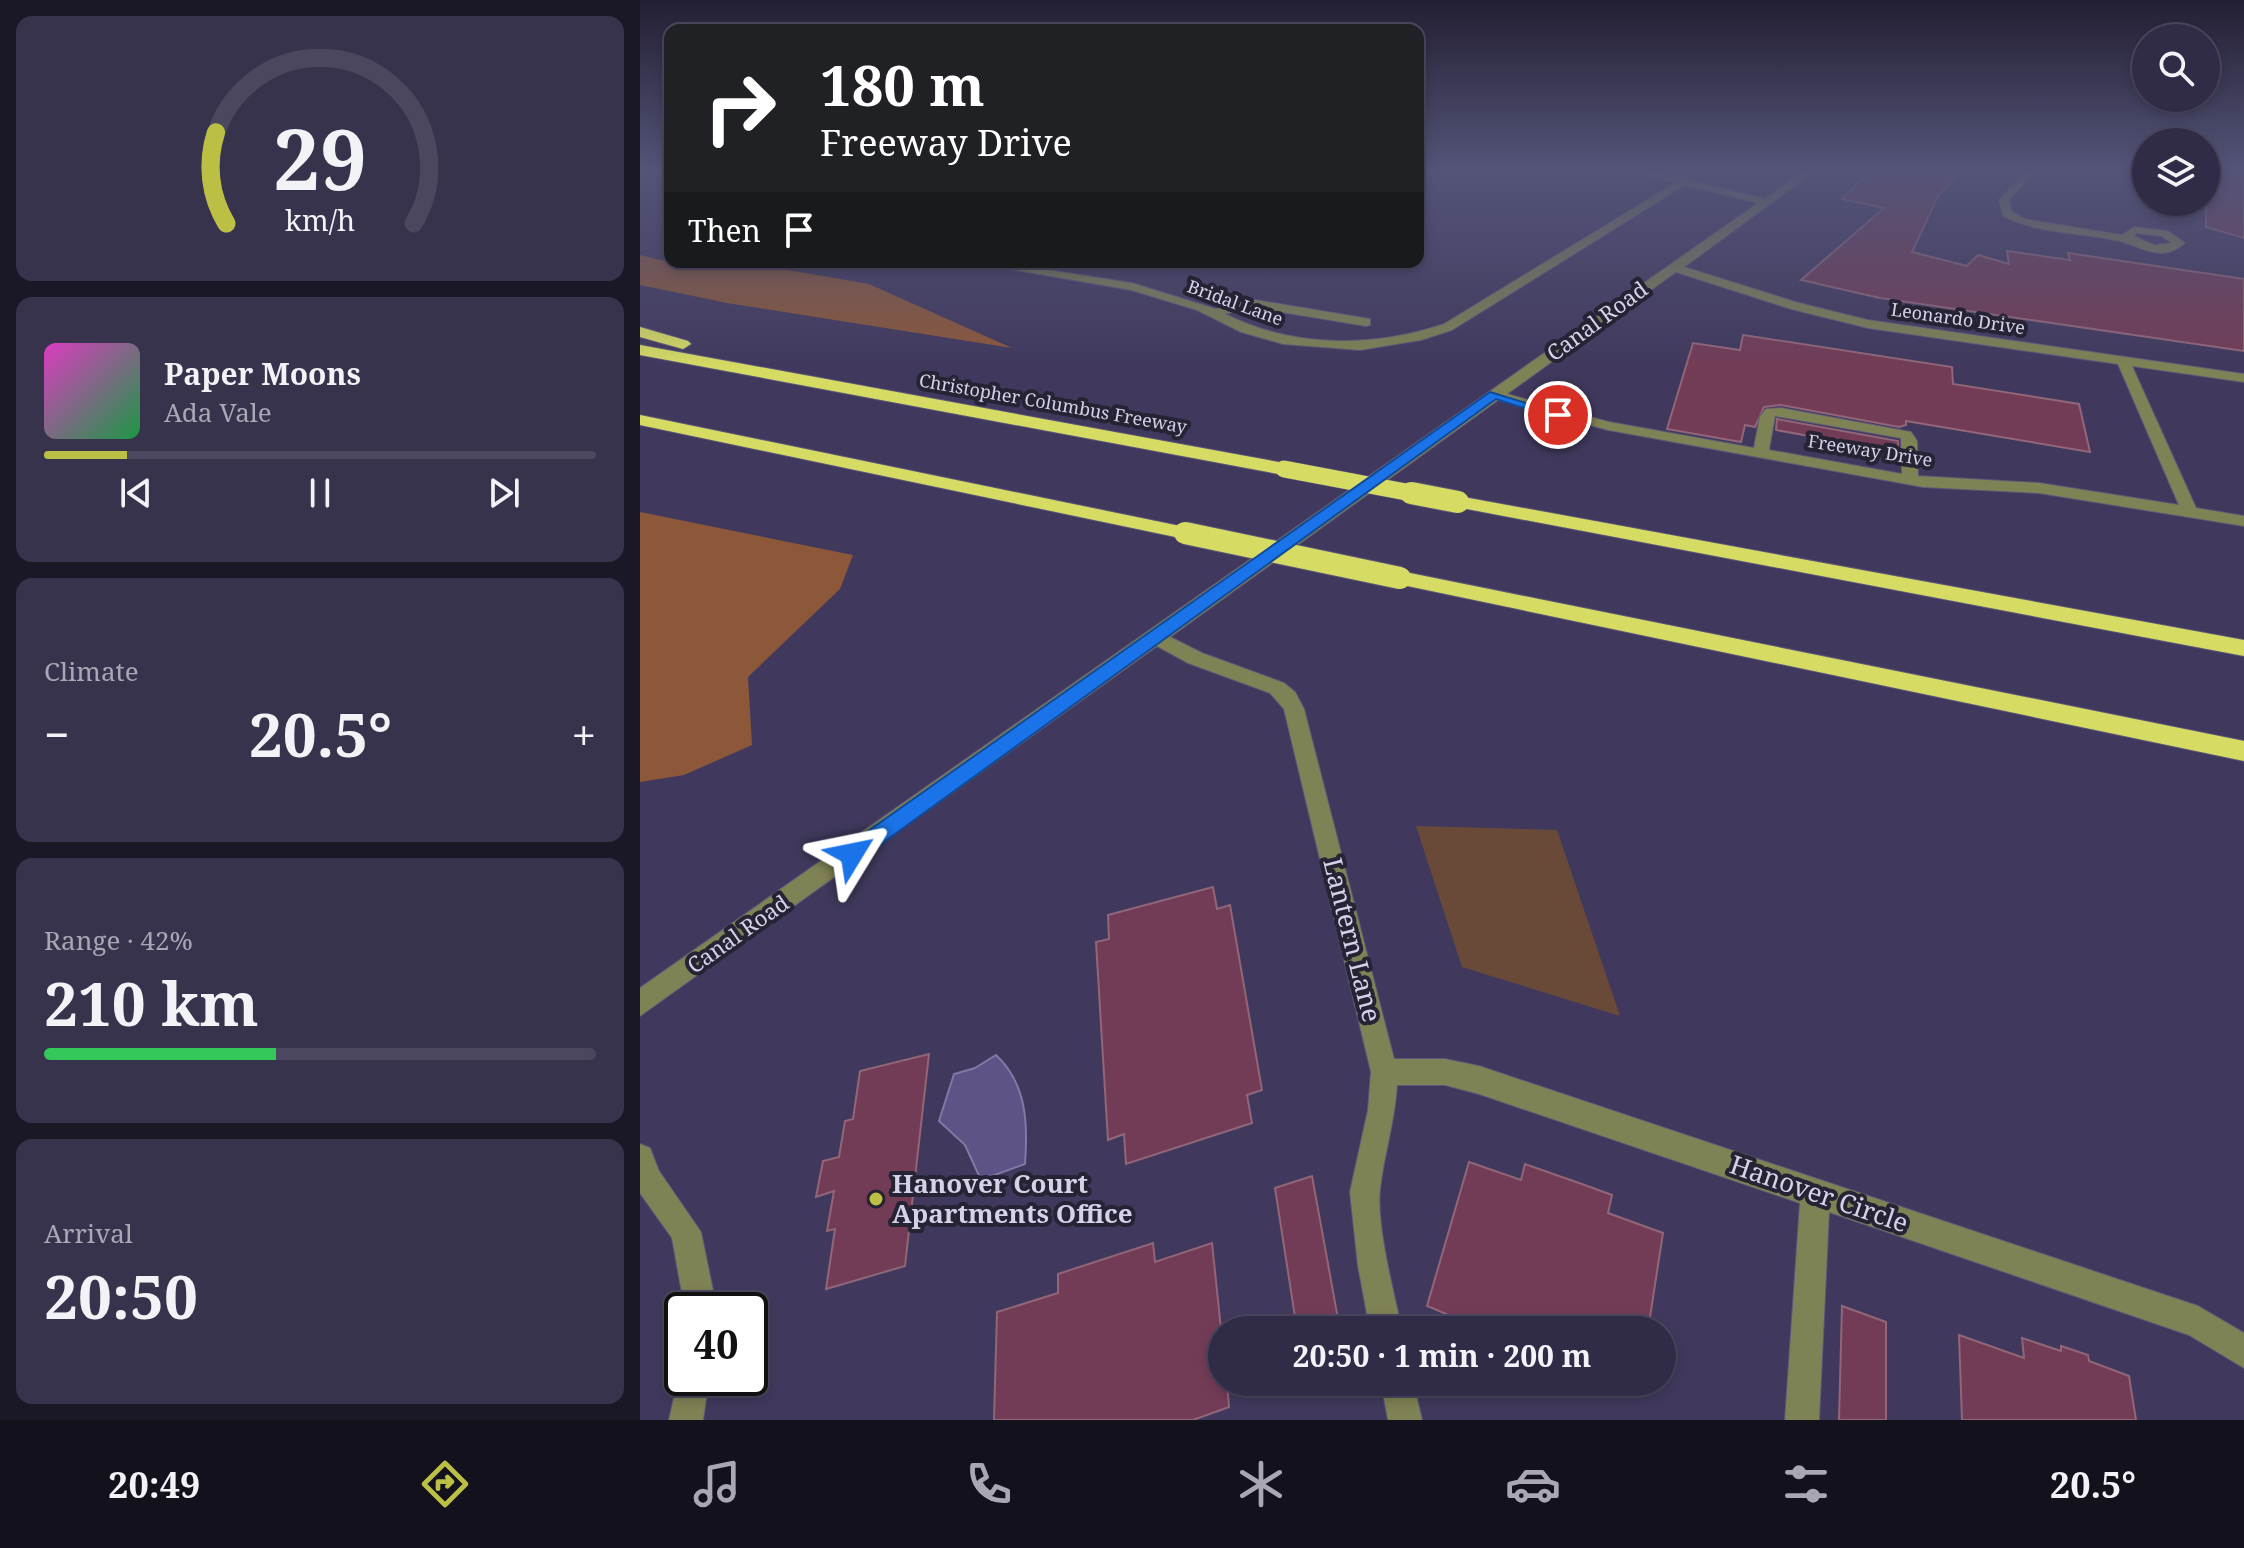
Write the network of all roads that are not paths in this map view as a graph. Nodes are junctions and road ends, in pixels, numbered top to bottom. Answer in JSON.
{"nodes":[{"id":1,"x":1597,"y":235,"type":"edge"},
{"id":2,"x":1718,"y":235,"type":"edge"},
{"id":3,"x":2118,"y":235,"type":"edge"},
{"id":4,"x":2132,"y":237,"type":"dead end"},
{"id":5,"x":1673,"y":267,"type":"junction"},
{"id":6,"x":1013,"y":268,"type":"edge"},
{"id":7,"x":1217,"y":313,"type":"junction"},
{"id":8,"x":1366,"y":322,"type":"dead end"},
{"id":9,"x":640,"y":332,"type":"edge"},
{"id":10,"x":640,"y":350,"type":"edge"},
{"id":11,"x":2123,"y":361,"type":"junction"},
{"id":12,"x":2244,"y":378,"type":"edge"},
{"id":13,"x":839,"y":387,"type":"junction"},
{"id":14,"x":1494,"y":395,"type":"junction"},
{"id":15,"x":640,"y":420,"type":"edge"},
{"id":16,"x":1761,"y":453,"type":"junction"},
{"id":17,"x":1910,"y":479,"type":"junction"},
{"id":18,"x":2189,"y":511,"type":"junction"},
{"id":19,"x":2244,"y":521,"type":"edge"},
{"id":20,"x":1155,"y":637,"type":"junction"},
{"id":21,"x":2244,"y":648,"type":"edge"},
{"id":22,"x":2244,"y":751,"type":"edge"},
{"id":23,"x":640,"y":1003,"type":"edge"},
{"id":24,"x":1384,"y":1072,"type":"junction"},
{"id":25,"x":643,"y":1172,"type":"edge"},
{"id":26,"x":1815,"y":1193,"type":"junction"},
{"id":27,"x":698,"y":1292,"type":"edge"},
{"id":28,"x":1383,"y":1316,"type":"edge"},
{"id":29,"x":2244,"y":1352,"type":"edge"},
{"id":30,"x":690,"y":1396,"type":"edge"},
{"id":31,"x":1400,"y":1396,"type":"edge"},
{"id":32,"x":686,"y":1420,"type":"edge"},
{"id":33,"x":1405,"y":1420,"type":"edge"},
{"id":34,"x":1802,"y":1420,"type":"edge"}],
"edges":[{"from":1,"to":7,"type":"street","name":"Bridal Lane"},
{"from":2,"to":5,"type":"street","name":"Canal Road"},
{"from":3,"to":4,"type":"street"},
{"from":5,"to":11,"type":"street","name":"Leonardo Drive"},
{"from":5,"to":14,"type":"street","name":"Canal Road"},
{"from":6,"to":7,"type":"street","name":"Bridal Lane"},
{"from":7,"to":8,"type":"street"},
{"from":9,"to":13,"type":"highway"},
{"from":10,"to":13,"type":"highway","name":"Christopher Columbus Freeway"},
{"from":11,"to":12,"type":"street","name":"Leonardo Drive"},
{"from":11,"to":18,"type":"street"},
{"from":13,"to":21,"type":"highway","name":"Christopher Columbus Freeway","bridge":true},
{"from":14,"to":16,"type":"street","name":"Freeway Drive"},
{"from":14,"to":20,"type":"street","name":"Canal Road"},
{"from":15,"to":22,"type":"highway","bridge":true},
{"from":16,"to":17,"type":"street","name":"Freeway Drive"},
{"from":16,"to":17,"type":"street"},
{"from":17,"to":18,"type":"street","name":"Freeway Drive"},
{"from":18,"to":19,"type":"street","name":"Freeway Drive"},
{"from":20,"to":23,"type":"street","name":"Canal Road"},
{"from":20,"to":24,"type":"street","name":"Lantern Lane"},
{"from":24,"to":26,"type":"street","name":"Hanover Circle"},
{"from":24,"to":28,"type":"street","name":"Lantern Lane"},
{"from":25,"to":27,"type":"street"},
{"from":26,"to":29,"type":"street","name":"Hanover Circle"},
{"from":26,"to":34,"type":"street"},
{"from":30,"to":32,"type":"street"},
{"from":31,"to":33,"type":"street"}]}
